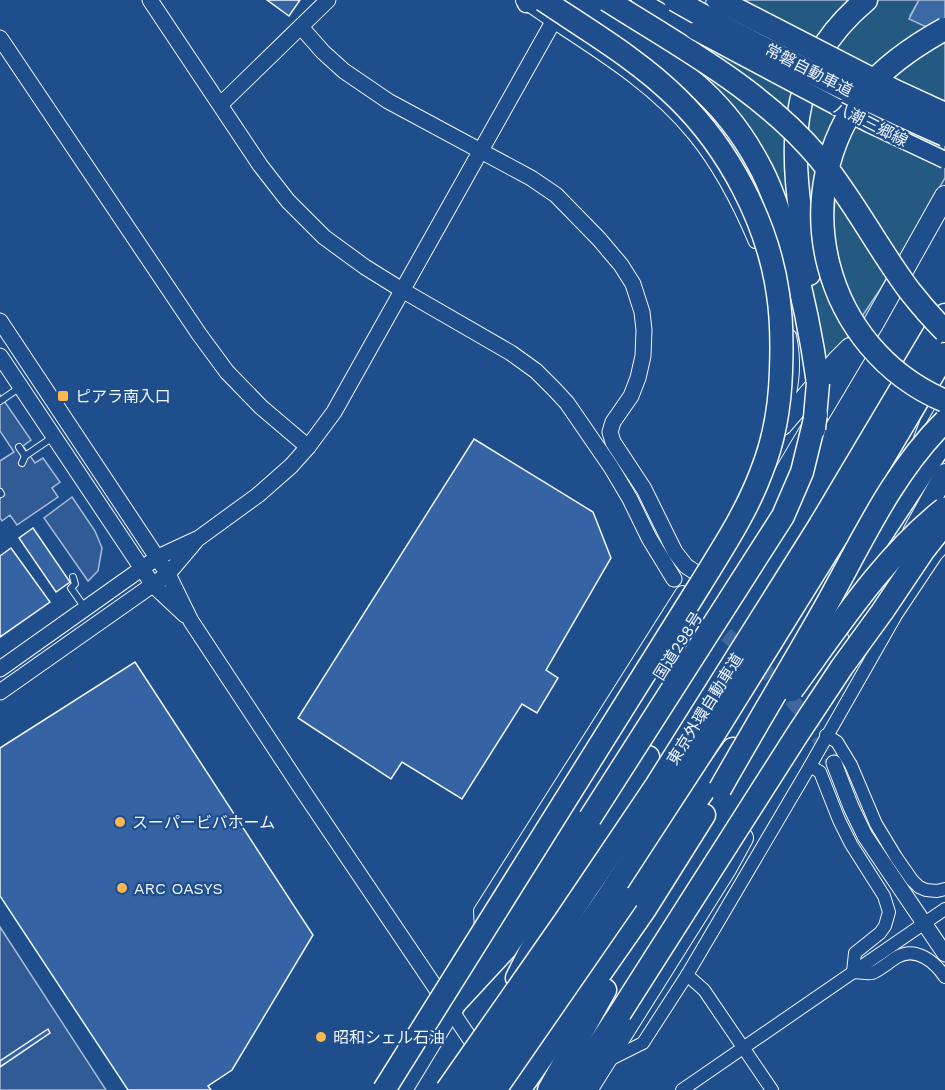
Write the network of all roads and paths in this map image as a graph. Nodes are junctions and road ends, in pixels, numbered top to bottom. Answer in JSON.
{"nodes":[{"id":1,"x":150,"y":0,"type":"edge"},
{"id":2,"x":328,"y":0,"type":"edge"},
{"id":3,"x":577,"y":0,"type":"edge"},
{"id":4,"x":607,"y":0,"type":"edge"},
{"id":5,"x":639,"y":0,"type":"edge"},
{"id":6,"x":675,"y":0,"type":"edge"},
{"id":7,"x":718,"y":0,"type":"edge"},
{"id":8,"x":866,"y":0,"type":"edge"},
{"id":9,"x":531,"y":1,"type":"edge"},
{"id":10,"x":553,"y":22,"type":"junction"},
{"id":11,"x":301,"y":27,"type":"junction"},
{"id":12,"x":945,"y":28,"type":"edge"},
{"id":13,"x":0,"y":38,"type":"edge"},
{"id":14,"x":221,"y":104,"type":"junction"},
{"id":15,"x":945,"y":114,"type":"edge"},
{"id":16,"x":945,"y":135,"type":"edge"},
{"id":17,"x":482,"y":152,"type":"junction"},
{"id":18,"x":945,"y":160,"type":"edge"},
{"id":19,"x":945,"y":196,"type":"edge"},
{"id":20,"x":402,"y":290,"type":"junction"},
{"id":21,"x":945,"y":315,"type":"edge"},
{"id":22,"x":0,"y":321,"type":"edge"},
{"id":23,"x":872,"y":326,"type":"junction"},
{"id":24,"x":945,"y":331,"type":"edge"},
{"id":25,"x":945,"y":354,"type":"edge"},
{"id":26,"x":0,"y":356,"type":"edge"},
{"id":27,"x":818,"y":383,"type":"junction"},
{"id":28,"x":20,"y":387,"type":"junction"},
{"id":29,"x":942,"y":398,"type":"edge"},
{"id":30,"x":0,"y":401,"type":"edge"},
{"id":31,"x":816,"y":415,"type":"junction"},
{"id":32,"x":945,"y":421,"type":"edge"},
{"id":33,"x":782,"y":425,"type":"junction"},
{"id":34,"x":53,"y":436,"type":"junction"},
{"id":35,"x":945,"y":438,"type":"edge"},
{"id":36,"x":19,"y":447,"type":"dead end"},
{"id":37,"x":308,"y":447,"type":"junction"},
{"id":38,"x":935,"y":472,"type":"edge"},
{"id":39,"x":945,"y":508,"type":"edge"},
{"id":40,"x":945,"y":523,"type":"edge"},
{"id":41,"x":829,"y":530,"type":"junction"},
{"id":42,"x":199,"y":538,"type":"junction"},
{"id":43,"x":941,"y":550,"type":"edge"},
{"id":44,"x":158,"y":557,"type":"junction"},
{"id":45,"x":945,"y":565,"type":"edge"},
{"id":46,"x":141,"y":568,"type":"junction"},
{"id":47,"x":695,"y":572,"type":"junction"},
{"id":48,"x":168,"y":574,"type":"junction"},
{"id":49,"x":73,"y":577,"type":"dead end"},
{"id":50,"x":674,"y":579,"type":"dead end"},
{"id":51,"x":153,"y":585,"type":"junction"},
{"id":52,"x":86,"y":608,"type":"junction"},
{"id":53,"x":191,"y":621,"type":"junction"},
{"id":54,"x":0,"y":669,"type":"edge"},
{"id":55,"x":0,"y":692,"type":"edge"},
{"id":56,"x":826,"y":735,"type":"junction"},
{"id":57,"x":834,"y":763,"type":"tunnel mouth"},
{"id":58,"x":810,"y":766,"type":"junction"},
{"id":59,"x":720,"y":789,"type":"junction"},
{"id":60,"x":945,"y":889,"type":"edge"},
{"id":61,"x":636,"y":904,"type":"junction"},
{"id":62,"x":945,"y":909,"type":"edge"},
{"id":63,"x":923,"y":924,"type":"junction"},
{"id":64,"x":483,"y":954,"type":"junction"},
{"id":65,"x":945,"y":954,"type":"edge"},
{"id":66,"x":853,"y":972,"type":"junction"},
{"id":67,"x":687,"y":975,"type":"junction"},
{"id":68,"x":945,"y":977,"type":"edge"},
{"id":69,"x":453,"y":1007,"type":"junction"},
{"id":70,"x":496,"y":1020,"type":"junction"},
{"id":71,"x":743,"y":1048,"type":"junction"},
{"id":72,"x":605,"y":1062,"type":"junction"},
{"id":73,"x":384,"y":1090,"type":"edge"},
{"id":74,"x":402,"y":1090,"type":"edge"},
{"id":75,"x":447,"y":1090,"type":"edge"},
{"id":76,"x":471,"y":1090,"type":"edge"},
{"id":77,"x":495,"y":1090,"type":"edge"},
{"id":78,"x":505,"y":1090,"type":"edge"},
{"id":79,"x":519,"y":1090,"type":"edge"},
{"id":80,"x":549,"y":1090,"type":"edge"},
{"id":81,"x":568,"y":1090,"type":"edge"},
{"id":82,"x":586,"y":1090,"type":"edge"},
{"id":83,"x":682,"y":1090,"type":"edge"},
{"id":84,"x":772,"y":1090,"type":"edge"}],
"edges":[{"from":1,"to":14,"type":"street"},
{"from":2,"to":11,"type":"street"},
{"from":3,"to":27,"type":"highway"},
{"from":4,"to":24,"type":"highway","bridge":true},
{"from":5,"to":18,"type":"main road","name":"八潮三郷線","bridge":true},
{"from":6,"to":16,"type":"highway","name":"常磐自動車道","bridge":true},
{"from":7,"to":15,"type":"highway","name":"常磐自動車道","bridge":true},
{"from":8,"to":27,"type":"highway","bridge":true},
{"from":9,"to":10,"type":"street"},
{"from":9,"to":73,"type":"highway","bridge":true},
{"from":10,"to":17,"type":"street"},
{"from":10,"to":33,"type":"street"},
{"from":11,"to":14,"type":"street"},
{"from":11,"to":17,"type":"street"},
{"from":12,"to":29,"type":"highway","bridge":true},
{"from":13,"to":37,"type":"street"},
{"from":14,"to":20,"type":"street"},
{"from":17,"to":20,"type":"street"},
{"from":17,"to":47,"type":"street"},
{"from":19,"to":23,"type":"highway","name":"国道298号"},
{"from":20,"to":37,"type":"street"},
{"from":20,"to":50,"type":"street"},
{"from":21,"to":41,"type":"highway","name":"東京外環自動車道"},
{"from":22,"to":44,"type":"street"},
{"from":23,"to":33,"type":"highway"},
{"from":23,"to":64,"type":"highway","name":"国道298号"},
{"from":25,"to":41,"type":"highway","name":"東京外環自動車道"},
{"from":26,"to":28,"type":"street"},
{"from":27,"to":31,"type":"highway","bridge":true},
{"from":28,"to":30,"type":"lane"},
{"from":28,"to":34,"type":"street"},
{"from":29,"to":38,"type":"lane"},
{"from":31,"to":69,"type":"highway","bridge":true},
{"from":31,"to":70,"type":"highway","bridge":true},
{"from":32,"to":59,"type":"highway","bridge":true},
{"from":33,"to":47,"type":"street"},
{"from":34,"to":36,"type":"lane"},
{"from":34,"to":46,"type":"street"},
{"from":35,"to":38,"type":"highway"},
{"from":37,"to":42,"type":"street"},
{"from":38,"to":61,"type":"highway"},
{"from":38,"to":72,"type":"highway"},
{"from":39,"to":59,"type":"highway","bridge":true},
{"from":40,"to":81,"type":"highway","bridge":true},
{"from":41,"to":70,"type":"highway","name":"東京外環自動車道","bridge":true},
{"from":41,"to":76,"type":"highway","name":"東京外環自動車道","bridge":true},
{"from":42,"to":44,"type":"street"},
{"from":42,"to":48,"type":"street"},
{"from":43,"to":45,"type":"street"},
{"from":43,"to":56,"type":"street"},
{"from":44,"to":46,"type":"street"},
{"from":44,"to":48,"type":"street"},
{"from":46,"to":51,"type":"street"},
{"from":46,"to":52,"type":"street"},
{"from":47,"to":64,"type":"street"},
{"from":48,"to":51,"type":"street"},
{"from":48,"to":53,"type":"street"},
{"from":49,"to":52,"type":"lane"},
{"from":51,"to":53,"type":"street"},
{"from":51,"to":55,"type":"street"},
{"from":52,"to":54,"type":"street"},
{"from":53,"to":69,"type":"street"},
{"from":56,"to":58,"type":"street"},
{"from":56,"to":60,"type":"street"},
{"from":57,"to":63,"type":"street"},
{"from":58,"to":66,"type":"street"},
{"from":58,"to":67,"type":"street"},
{"from":59,"to":61,"type":"highway"},
{"from":61,"to":77,"type":"highway","bridge":true},
{"from":61,"to":79,"type":"highway"},
{"from":61,"to":80,"type":"highway"},
{"from":62,"to":63,"type":"street"},
{"from":63,"to":65,"type":"street"},
{"from":63,"to":66,"type":"street"},
{"from":64,"to":69,"type":"highway","name":"国道298号"},
{"from":66,"to":68,"type":"street"},
{"from":66,"to":71,"type":"street"},
{"from":67,"to":71,"type":"street"},
{"from":67,"to":72,"type":"street"},
{"from":69,"to":74,"type":"highway","name":"国道298号"},
{"from":69,"to":78,"type":"street"},
{"from":70,"to":75,"type":"highway","name":"東京外環自動車道","bridge":true},
{"from":71,"to":83,"type":"street"},
{"from":71,"to":84,"type":"street"},
{"from":72,"to":82,"type":"highway"}]}
